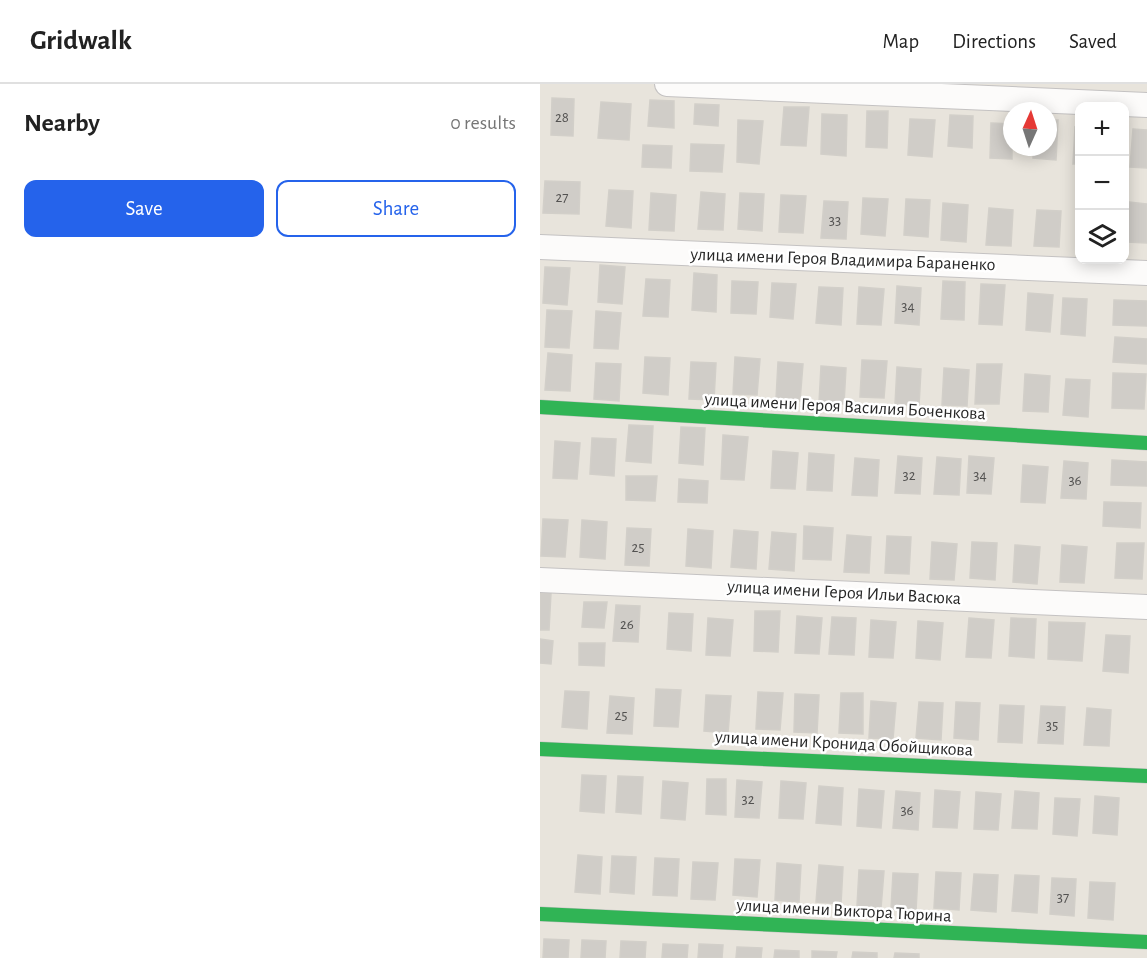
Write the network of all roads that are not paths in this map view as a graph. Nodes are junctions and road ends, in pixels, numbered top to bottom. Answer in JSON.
{"nodes":[{"id":1,"x":667,"y":84,"type":"edge"},
{"id":2,"x":1147,"y":105,"type":"edge"},
{"id":3,"x":540,"y":247,"type":"edge"},
{"id":4,"x":1147,"y":273,"type":"edge"},
{"id":5,"x":540,"y":407,"type":"edge"},
{"id":6,"x":1147,"y":443,"type":"edge"},
{"id":7,"x":540,"y":580,"type":"edge"},
{"id":8,"x":1147,"y":607,"type":"edge"},
{"id":9,"x":540,"y":749,"type":"edge"},
{"id":10,"x":1147,"y":776,"type":"edge"},
{"id":11,"x":540,"y":914,"type":"edge"},
{"id":12,"x":1147,"y":942,"type":"edge"}],
"edges":[{"from":1,"to":2,"type":"street"},
{"from":3,"to":4,"type":"street","name":"улица имени Героя Владимира Бараненко"},
{"from":5,"to":6,"type":"street","name":"улица имени Героя Василия Боченкова"},
{"from":7,"to":8,"type":"street","name":"улица имени Героя Ильи Васюка"},
{"from":9,"to":10,"type":"street","name":"улица имени Кронида Обойщикова"},
{"from":11,"to":12,"type":"street","name":"улица имени Виктора Тюрина"}]}
